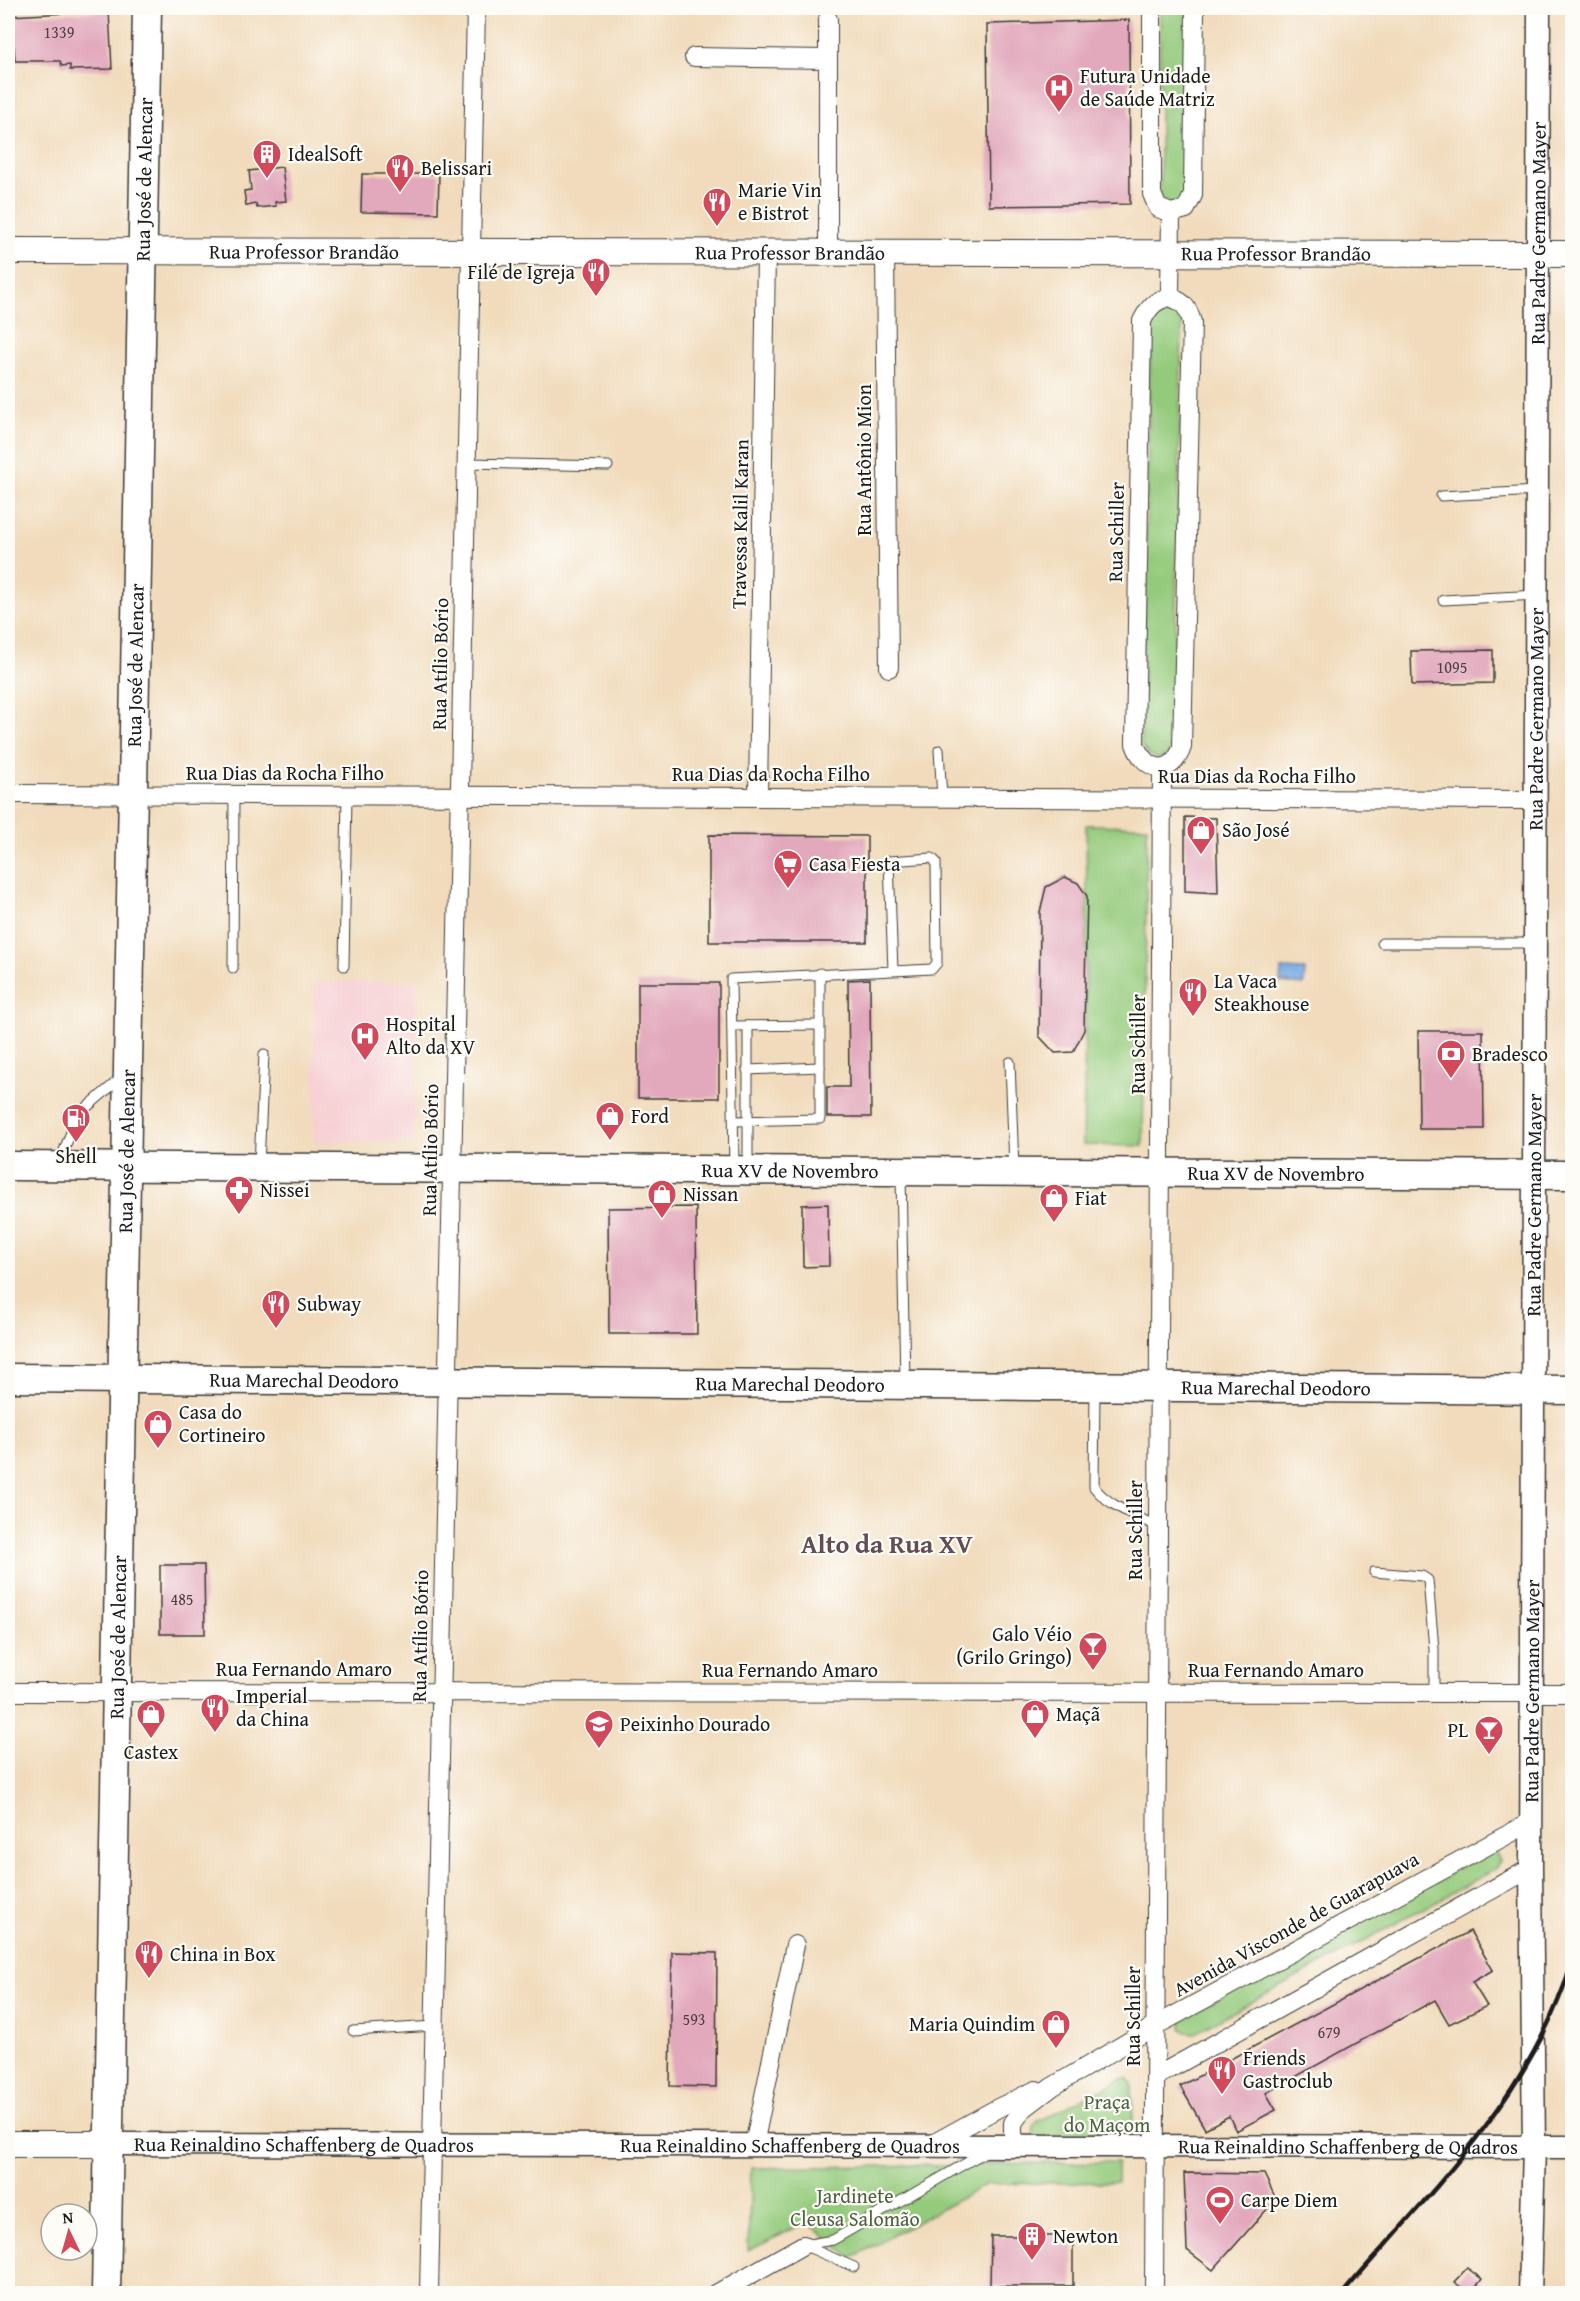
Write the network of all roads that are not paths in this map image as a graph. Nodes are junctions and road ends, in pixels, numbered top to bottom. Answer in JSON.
{"nodes":[{"id":1,"x":147,"y":8,"type":"edge"},
{"id":2,"x":477,"y":8,"type":"edge"},
{"id":3,"x":1152,"y":8,"type":"edge"},
{"id":4,"x":1195,"y":8,"type":"edge"},
{"id":5,"x":1539,"y":8,"type":"edge"},
{"id":6,"x":828,"y":19,"type":"dead end"},
{"id":7,"x":694,"y":57,"type":"dead end"},
{"id":8,"x":828,"y":59,"type":"junction"},
{"id":9,"x":1172,"y":213,"type":"junction"},
{"id":10,"x":8,"y":251,"type":"edge"},
{"id":11,"x":142,"y":251,"type":"junction"},
{"id":12,"x":471,"y":252,"type":"junction"},
{"id":13,"x":828,"y":252,"type":"junction"},
{"id":14,"x":766,"y":253,"type":"junction"},
{"id":15,"x":885,"y":253,"type":"junction"},
{"id":16,"x":1171,"y":253,"type":"junction"},
{"id":17,"x":1538,"y":254,"type":"junction"},
{"id":18,"x":1572,"y":254,"type":"edge"},
{"id":19,"x":1170,"y":297,"type":"junction"},
{"id":20,"x":467,"y":464,"type":"junction"},
{"id":21,"x":608,"y":466,"type":"dead end"},
{"id":22,"x":1536,"y":491,"type":"junction"},
{"id":23,"x":1441,"y":496,"type":"dead end"},
{"id":24,"x":1536,"y":596,"type":"junction"},
{"id":25,"x":1443,"y":600,"type":"dead end"},
{"id":26,"x":889,"y":668,"type":"dead end"},
{"id":27,"x":939,"y":750,"type":"dead end"},
{"id":28,"x":1162,"y":768,"type":"junction"},
{"id":29,"x":8,"y":794,"type":"edge"},
{"id":30,"x":132,"y":795,"type":"junction"},
{"id":31,"x":234,"y":795,"type":"junction"},
{"id":32,"x":347,"y":795,"type":"junction"},
{"id":33,"x":460,"y":796,"type":"junction"},
{"id":34,"x":758,"y":797,"type":"junction"},
{"id":35,"x":942,"y":798,"type":"junction"},
{"id":36,"x":1161,"y":798,"type":"junction"},
{"id":37,"x":1535,"y":800,"type":"junction"},
{"id":38,"x":1382,"y":943,"type":"dead end"},
{"id":39,"x":1535,"y":943,"type":"junction"},
{"id":40,"x":344,"y":966,"type":"dead end"},
{"id":41,"x":232,"y":968,"type":"dead end"},
{"id":42,"x":893,"y":971,"type":"junction"},
{"id":43,"x":820,"y":973,"type":"junction"},
{"id":44,"x":819,"y":1025,"type":"junction"},
{"id":45,"x":733,"y":1026,"type":"junction"},
{"id":46,"x":748,"y":1026,"type":"junction"},
{"id":47,"x":264,"y":1054,"type":"dead end"},
{"id":48,"x":1010,"y":1062,"type":"dead end"},
{"id":49,"x":820,"y":1067,"type":"junction"},
{"id":50,"x":747,"y":1070,"type":"junction"},
{"id":51,"x":127,"y":1073,"type":"junction"},
{"id":52,"x":734,"y":1121,"type":"junction"},
{"id":53,"x":747,"y":1121,"type":"junction"},
{"id":54,"x":8,"y":1166,"type":"edge"},
{"id":55,"x":58,"y":1167,"type":"junction"},
{"id":56,"x":125,"y":1167,"type":"junction"},
{"id":57,"x":259,"y":1167,"type":"junction"},
{"id":58,"x":453,"y":1168,"type":"junction"},
{"id":59,"x":741,"y":1169,"type":"junction"},
{"id":60,"x":900,"y":1170,"type":"junction"},
{"id":61,"x":1014,"y":1171,"type":"junction"},
{"id":62,"x":1160,"y":1172,"type":"junction"},
{"id":63,"x":1534,"y":1174,"type":"junction"},
{"id":64,"x":1572,"y":1174,"type":"edge"},
{"id":65,"x":8,"y":1378,"type":"edge"},
{"id":66,"x":121,"y":1378,"type":"junction"},
{"id":67,"x":448,"y":1382,"type":"junction"},
{"id":68,"x":905,"y":1385,"type":"junction"},
{"id":69,"x":1159,"y":1386,"type":"junction"},
{"id":70,"x":1095,"y":1387,"type":"junction"},
{"id":71,"x":1533,"y":1390,"type":"junction"},
{"id":72,"x":1572,"y":1390,"type":"edge"},
{"id":73,"x":1158,"y":1527,"type":"junction"},
{"id":74,"x":1374,"y":1572,"type":"dead end"},
{"id":75,"x":8,"y":1692,"type":"edge"},
{"id":76,"x":116,"y":1692,"type":"junction"},
{"id":77,"x":442,"y":1692,"type":"junction"},
{"id":78,"x":1157,"y":1693,"type":"junction"},
{"id":79,"x":1434,"y":1693,"type":"junction"},
{"id":80,"x":1531,"y":1693,"type":"junction"},
{"id":81,"x":1572,"y":1693,"type":"edge"},
{"id":82,"x":1531,"y":1822,"type":"junction"},
{"id":83,"x":1531,"y":1868,"type":"junction"},
{"id":84,"x":795,"y":1946,"type":"dead end"},
{"id":85,"x":435,"y":2026,"type":"junction"},
{"id":86,"x":1155,"y":2026,"type":"junction"},
{"id":87,"x":353,"y":2031,"type":"dead end"},
{"id":88,"x":1155,"y":2077,"type":"junction"},
{"id":89,"x":1053,"y":2087,"type":"junction"},
{"id":90,"x":8,"y":2144,"type":"edge"},
{"id":91,"x":109,"y":2144,"type":"junction"},
{"id":92,"x":433,"y":2144,"type":"junction"},
{"id":93,"x":754,"y":2145,"type":"junction"},
{"id":94,"x":931,"y":2145,"type":"junction"},
{"id":95,"x":1007,"y":2145,"type":"junction"},
{"id":96,"x":1155,"y":2146,"type":"junction"},
{"id":97,"x":1534,"y":2147,"type":"junction"},
{"id":98,"x":1572,"y":2147,"type":"edge"},
{"id":99,"x":803,"y":2245,"type":"junction"},
{"id":100,"x":854,"y":2267,"type":"dead end"},
{"id":101,"x":106,"y":2294,"type":"edge"},
{"id":102,"x":429,"y":2294,"type":"edge"},
{"id":103,"x":716,"y":2294,"type":"edge"},
{"id":104,"x":1154,"y":2294,"type":"edge"},
{"id":105,"x":1530,"y":2294,"type":"edge"}],
"edges":[{"from":1,"to":11,"type":"main road","name":"Rua José de Alencar"},
{"from":2,"to":12,"type":"street","name":"Rua Atílio Bório"},
{"from":3,"to":9,"type":"street"},
{"from":4,"to":9,"type":"street"},
{"from":5,"to":17,"type":"street","name":"Rua Padre Germano Mayer"},
{"from":6,"to":8,"type":"street"},
{"from":7,"to":8,"type":"street"},
{"from":8,"to":13,"type":"street"},
{"from":9,"to":16,"type":"street"},
{"from":10,"to":11,"type":"main road","name":"Rua Professor Brandão"},
{"from":11,"to":12,"type":"main road","name":"Rua Professor Brandão"},
{"from":11,"to":30,"type":"main road","name":"Rua José de Alencar"},
{"from":12,"to":14,"type":"main road","name":"Rua Professor Brandão"},
{"from":12,"to":20,"type":"street","name":"Rua Atílio Bório"},
{"from":13,"to":14,"type":"main road","name":"Rua Professor Brandão"},
{"from":13,"to":15,"type":"main road","name":"Rua Professor Brandão"},
{"from":14,"to":34,"type":"street","name":"Travessa Kalil Karan"},
{"from":15,"to":16,"type":"main road","name":"Rua Professor Brandão"},
{"from":15,"to":26,"type":"street","name":"Rua Antônio Mion"},
{"from":16,"to":17,"type":"main road","name":"Rua Professor Brandão"},
{"from":16,"to":19,"type":"street"},
{"from":17,"to":18,"type":"main road","name":"Rua Professor Brandão"},
{"from":17,"to":22,"type":"street","name":"Rua Padre Germano Mayer"},
{"from":19,"to":28,"type":"street"},
{"from":19,"to":28,"type":"street","name":"Rua Schiller"},
{"from":20,"to":21,"type":"lane"},
{"from":20,"to":33,"type":"street","name":"Rua Atílio Bório"},
{"from":22,"to":23,"type":"lane"},
{"from":22,"to":24,"type":"street","name":"Rua Padre Germano Mayer"},
{"from":24,"to":25,"type":"lane"},
{"from":24,"to":37,"type":"street","name":"Rua Padre Germano Mayer"},
{"from":27,"to":35,"type":"lane"},
{"from":28,"to":36,"type":"street","name":"Rua Schiller"},
{"from":29,"to":30,"type":"street","name":"Rua Dias da Rocha Filho"},
{"from":30,"to":31,"type":"street","name":"Rua Dias da Rocha Filho"},
{"from":30,"to":51,"type":"main road","name":"Rua José de Alencar"},
{"from":31,"to":32,"type":"street","name":"Rua Dias da Rocha Filho"},
{"from":31,"to":41,"type":"lane"},
{"from":32,"to":33,"type":"street","name":"Rua Dias da Rocha Filho"},
{"from":32,"to":40,"type":"lane"},
{"from":33,"to":34,"type":"street","name":"Rua Dias da Rocha Filho"},
{"from":33,"to":58,"type":"street","name":"Rua Atílio Bório"},
{"from":34,"to":35,"type":"street","name":"Rua Dias da Rocha Filho"},
{"from":35,"to":36,"type":"street","name":"Rua Dias da Rocha Filho"},
{"from":36,"to":37,"type":"street","name":"Rua Dias da Rocha Filho"},
{"from":36,"to":62,"type":"street","name":"Rua Schiller"},
{"from":37,"to":39,"type":"street","name":"Rua Padre Germano Mayer"},
{"from":38,"to":39,"type":"lane"},
{"from":39,"to":63,"type":"street","name":"Rua Padre Germano Mayer"},
{"from":42,"to":42,"type":"lane"},
{"from":42,"to":43,"type":"lane"},
{"from":43,"to":44,"type":"lane"},
{"from":43,"to":45,"type":"lane"},
{"from":44,"to":46,"type":"lane"},
{"from":44,"to":49,"type":"lane"},
{"from":45,"to":46,"type":"lane"},
{"from":45,"to":52,"type":"lane"},
{"from":46,"to":50,"type":"lane"},
{"from":47,"to":57,"type":"lane"},
{"from":48,"to":61,"type":"lane"},
{"from":49,"to":50,"type":"lane"},
{"from":49,"to":53,"type":"lane"},
{"from":50,"to":53,"type":"lane"},
{"from":51,"to":55,"type":"lane"},
{"from":51,"to":56,"type":"main road","name":"Rua José de Alencar"},
{"from":52,"to":53,"type":"lane"},
{"from":52,"to":59,"type":"lane"},
{"from":53,"to":59,"type":"lane"},
{"from":54,"to":55,"type":"main road","name":"Rua XV de Novembro"},
{"from":55,"to":56,"type":"main road","name":"Rua XV de Novembro"},
{"from":56,"to":57,"type":"main road","name":"Rua XV de Novembro"},
{"from":56,"to":66,"type":"main road","name":"Rua José de Alencar"},
{"from":57,"to":58,"type":"main road","name":"Rua XV de Novembro"},
{"from":58,"to":59,"type":"main road","name":"Rua XV de Novembro"},
{"from":58,"to":67,"type":"street","name":"Rua Atílio Bório"},
{"from":59,"to":60,"type":"main road","name":"Rua XV de Novembro"},
{"from":60,"to":61,"type":"main road","name":"Rua XV de Novembro"},
{"from":60,"to":68,"type":"lane"},
{"from":61,"to":62,"type":"main road","name":"Rua XV de Novembro"},
{"from":62,"to":63,"type":"main road","name":"Rua XV de Novembro"},
{"from":62,"to":69,"type":"street","name":"Rua Schiller"},
{"from":63,"to":64,"type":"main road","name":"Rua XV de Novembro"},
{"from":63,"to":71,"type":"street","name":"Rua Padre Germano Mayer"},
{"from":65,"to":66,"type":"main road","name":"Rua Marechal Deodoro"},
{"from":66,"to":67,"type":"main road","name":"Rua Marechal Deodoro"},
{"from":66,"to":76,"type":"main road","name":"Rua José de Alencar"},
{"from":67,"to":68,"type":"main road","name":"Rua Marechal Deodoro"},
{"from":67,"to":77,"type":"street","name":"Rua Atílio Bório"},
{"from":68,"to":70,"type":"main road","name":"Rua Marechal Deodoro"},
{"from":69,"to":70,"type":"main road","name":"Rua Marechal Deodoro"},
{"from":69,"to":71,"type":"main road","name":"Rua Marechal Deodoro"},
{"from":69,"to":73,"type":"street","name":"Rua Schiller"},
{"from":70,"to":73,"type":"lane"},
{"from":71,"to":72,"type":"main road","name":"Rua Marechal Deodoro"},
{"from":71,"to":80,"type":"street","name":"Rua Padre Germano Mayer"},
{"from":73,"to":78,"type":"street","name":"Rua Schiller"},
{"from":74,"to":79,"type":"lane"},
{"from":75,"to":76,"type":"street","name":"Rua Fernando Amaro"},
{"from":76,"to":77,"type":"street","name":"Rua Fernando Amaro"},
{"from":76,"to":91,"type":"main road","name":"Rua José de Alencar"},
{"from":77,"to":78,"type":"street","name":"Rua Fernando Amaro"},
{"from":77,"to":85,"type":"street","name":"Rua Atílio Bório"},
{"from":78,"to":79,"type":"street","name":"Rua Fernando Amaro"},
{"from":78,"to":86,"type":"street","name":"Rua Schiller"},
{"from":79,"to":80,"type":"street","name":"Rua Fernando Amaro"},
{"from":80,"to":81,"type":"street","name":"Rua Fernando Amaro"},
{"from":80,"to":82,"type":"street","name":"Rua Padre Germano Mayer"},
{"from":82,"to":83,"type":"street","name":"Rua Padre Germano Mayer"},
{"from":82,"to":86,"type":"street","name":"Avenida Visconde de Guarapuava"},
{"from":83,"to":88,"type":"street"},
{"from":83,"to":97,"type":"street","name":"Rua Padre Germano Mayer"},
{"from":84,"to":93,"type":"street"},
{"from":85,"to":87,"type":"lane"},
{"from":85,"to":92,"type":"street","name":"Rua Atílio Bório"},
{"from":86,"to":88,"type":"street","name":"Rua Schiller"},
{"from":86,"to":89,"type":"street","name":"Avenida Visconde de Guarapuava"},
{"from":88,"to":96,"type":"street","name":"Rua Schiller"},
{"from":89,"to":94,"type":"street","name":"Avenida Visconde de Guarapuava"},
{"from":89,"to":95,"type":"street","name":"Avenida Visconde de Guarapuava"},
{"from":90,"to":91,"type":"main road","name":"Rua Reinaldino Schaffenberg de Quadros"},
{"from":91,"to":92,"type":"street","name":"Rua Reinaldino Schaffenberg de Quadros"},
{"from":91,"to":101,"type":"main road","name":"Rua José de Alencar"},
{"from":92,"to":93,"type":"street","name":"Rua Reinaldino Schaffenberg de Quadros"},
{"from":92,"to":102,"type":"street","name":"Rua Atílio Bório"},
{"from":93,"to":94,"type":"street","name":"Rua Reinaldino Schaffenberg de Quadros"},
{"from":94,"to":95,"type":"street","name":"Rua Reinaldino Schaffenberg de Quadros"},
{"from":95,"to":96,"type":"street","name":"Rua Reinaldino Schaffenberg de Quadros"},
{"from":95,"to":99,"type":"lane"},
{"from":96,"to":97,"type":"street","name":"Rua Reinaldino Schaffenberg de Quadros"},
{"from":96,"to":104,"type":"street","name":"Rua Schiller"},
{"from":97,"to":98,"type":"street","name":"Rua Reinaldino Schaffenberg de Quadros"},
{"from":97,"to":105,"type":"street","name":"Rua Padre Germano Mayer"},
{"from":99,"to":100,"type":"lane"},
{"from":99,"to":103,"type":"street"}]}
